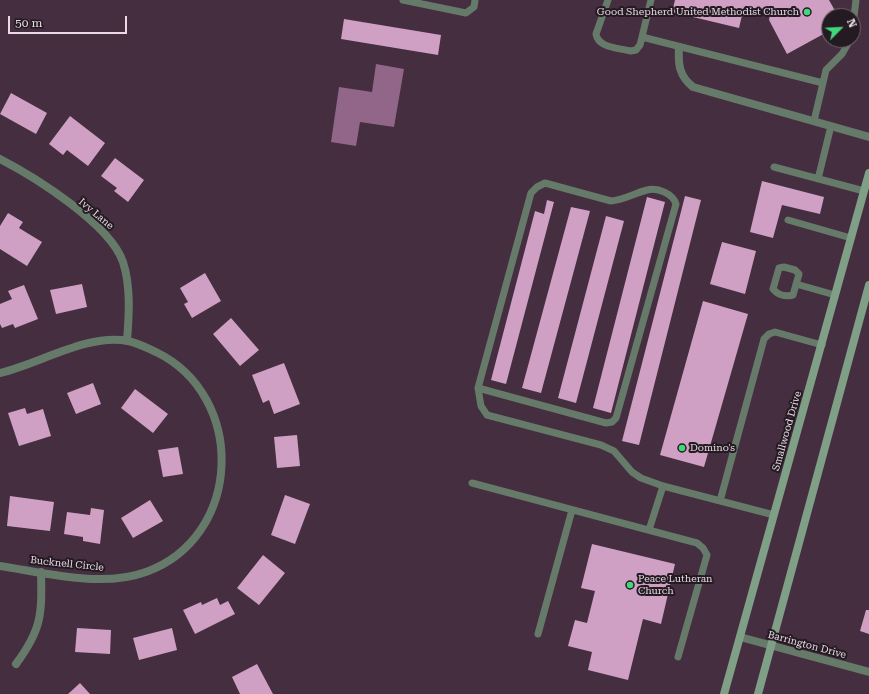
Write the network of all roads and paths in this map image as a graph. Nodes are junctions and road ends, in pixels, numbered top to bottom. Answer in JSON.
{"nodes":[{"id":1,"x":403,"y":0,"type":"edge"},
{"id":2,"x":475,"y":0,"type":"edge"},
{"id":3,"x":608,"y":0,"type":"edge"},
{"id":4,"x":651,"y":0,"type":"edge"},
{"id":5,"x":642,"y":37,"type":"junction"},
{"id":6,"x":679,"y":46,"type":"junction"},
{"id":7,"x":845,"y":48,"type":"edge"},
{"id":8,"x":823,"y":83,"type":"junction"},
{"id":9,"x":814,"y":121,"type":"junction"},
{"id":10,"x":831,"y":126,"type":"junction"},
{"id":11,"x":869,"y":137,"type":"edge"},
{"id":12,"x":0,"y":159,"type":"edge"},
{"id":13,"x":774,"y":167,"type":"dead end"},
{"id":14,"x":869,"y":173,"type":"edge"},
{"id":15,"x":818,"y":179,"type":"junction"},
{"id":16,"x":864,"y":191,"type":"junction"},
{"id":17,"x":788,"y":220,"type":"dead end"},
{"id":18,"x":851,"y":238,"type":"junction"},
{"id":19,"x":796,"y":284,"type":"junction"},
{"id":20,"x":869,"y":285,"type":"edge"},
{"id":21,"x":835,"y":295,"type":"junction"},
{"id":22,"x":127,"y":341,"type":"junction"},
{"id":23,"x":822,"y":345,"type":"junction"},
{"id":24,"x":0,"y":373,"type":"edge"},
{"id":25,"x":478,"y":388,"type":"junction"},
{"id":26,"x":472,"y":483,"type":"dead end"},
{"id":27,"x":663,"y":486,"type":"junction"},
{"id":28,"x":720,"y":501,"type":"junction"},
{"id":29,"x":572,"y":510,"type":"junction"},
{"id":30,"x":774,"y":515,"type":"junction"},
{"id":31,"x":649,"y":530,"type":"junction"},
{"id":32,"x":0,"y":566,"type":"edge"},
{"id":33,"x":41,"y":572,"type":"junction"},
{"id":34,"x":538,"y":634,"type":"dead end"},
{"id":35,"x":740,"y":637,"type":"junction"},
{"id":36,"x":771,"y":646,"type":"junction"},
{"id":37,"x":678,"y":657,"type":"dead end"},
{"id":38,"x":16,"y":664,"type":"dead end"},
{"id":39,"x":869,"y":672,"type":"edge"},
{"id":40,"x":724,"y":694,"type":"edge"},
{"id":41,"x":758,"y":694,"type":"edge"}],
"edges":[{"from":1,"to":2,"type":"lane"},
{"from":3,"to":5,"type":"lane"},
{"from":4,"to":5,"type":"lane"},
{"from":5,"to":6,"type":"lane"},
{"from":6,"to":8,"type":"lane"},
{"from":6,"to":9,"type":"street"},
{"from":7,"to":8,"type":"lane"},
{"from":8,"to":9,"type":"lane"},
{"from":9,"to":10,"type":"street"},
{"from":10,"to":11,"type":"street"},
{"from":10,"to":15,"type":"lane"},
{"from":12,"to":22,"type":"street","name":"Ivy Lane"},
{"from":13,"to":15,"type":"lane"},
{"from":14,"to":16,"type":"main road","name":"Smallwood Drive"},
{"from":15,"to":16,"type":"lane"},
{"from":16,"to":18,"type":"main road","name":"Smallwood Drive"},
{"from":17,"to":18,"type":"lane"},
{"from":18,"to":21,"type":"main road","name":"Smallwood Drive"},
{"from":19,"to":19,"type":"lane"},
{"from":19,"to":21,"type":"lane"},
{"from":20,"to":36,"type":"main road"},
{"from":21,"to":23,"type":"main road","name":"Smallwood Drive"},
{"from":22,"to":24,"type":"street","name":"Bucknell Circle"},
{"from":22,"to":33,"type":"street","name":"Bucknell Circle"},
{"from":23,"to":28,"type":"lane"},
{"from":23,"to":30,"type":"main road","name":"Smallwood Drive"},
{"from":25,"to":25,"type":"lane"},
{"from":25,"to":27,"type":"lane"},
{"from":26,"to":29,"type":"lane"},
{"from":27,"to":28,"type":"lane"},
{"from":27,"to":31,"type":"lane"},
{"from":28,"to":30,"type":"lane"},
{"from":29,"to":31,"type":"lane"},
{"from":29,"to":34,"type":"lane"},
{"from":30,"to":35,"type":"main road","name":"Smallwood Drive"},
{"from":31,"to":37,"type":"lane"},
{"from":32,"to":33,"type":"street","name":"Bucknell Circle"},
{"from":33,"to":38,"type":"street"},
{"from":35,"to":36,"type":"street","name":"Barrington Drive"},
{"from":35,"to":40,"type":"main road","name":"Smallwood Drive"},
{"from":36,"to":39,"type":"street","name":"Barrington Drive"},
{"from":36,"to":41,"type":"main road"}]}
